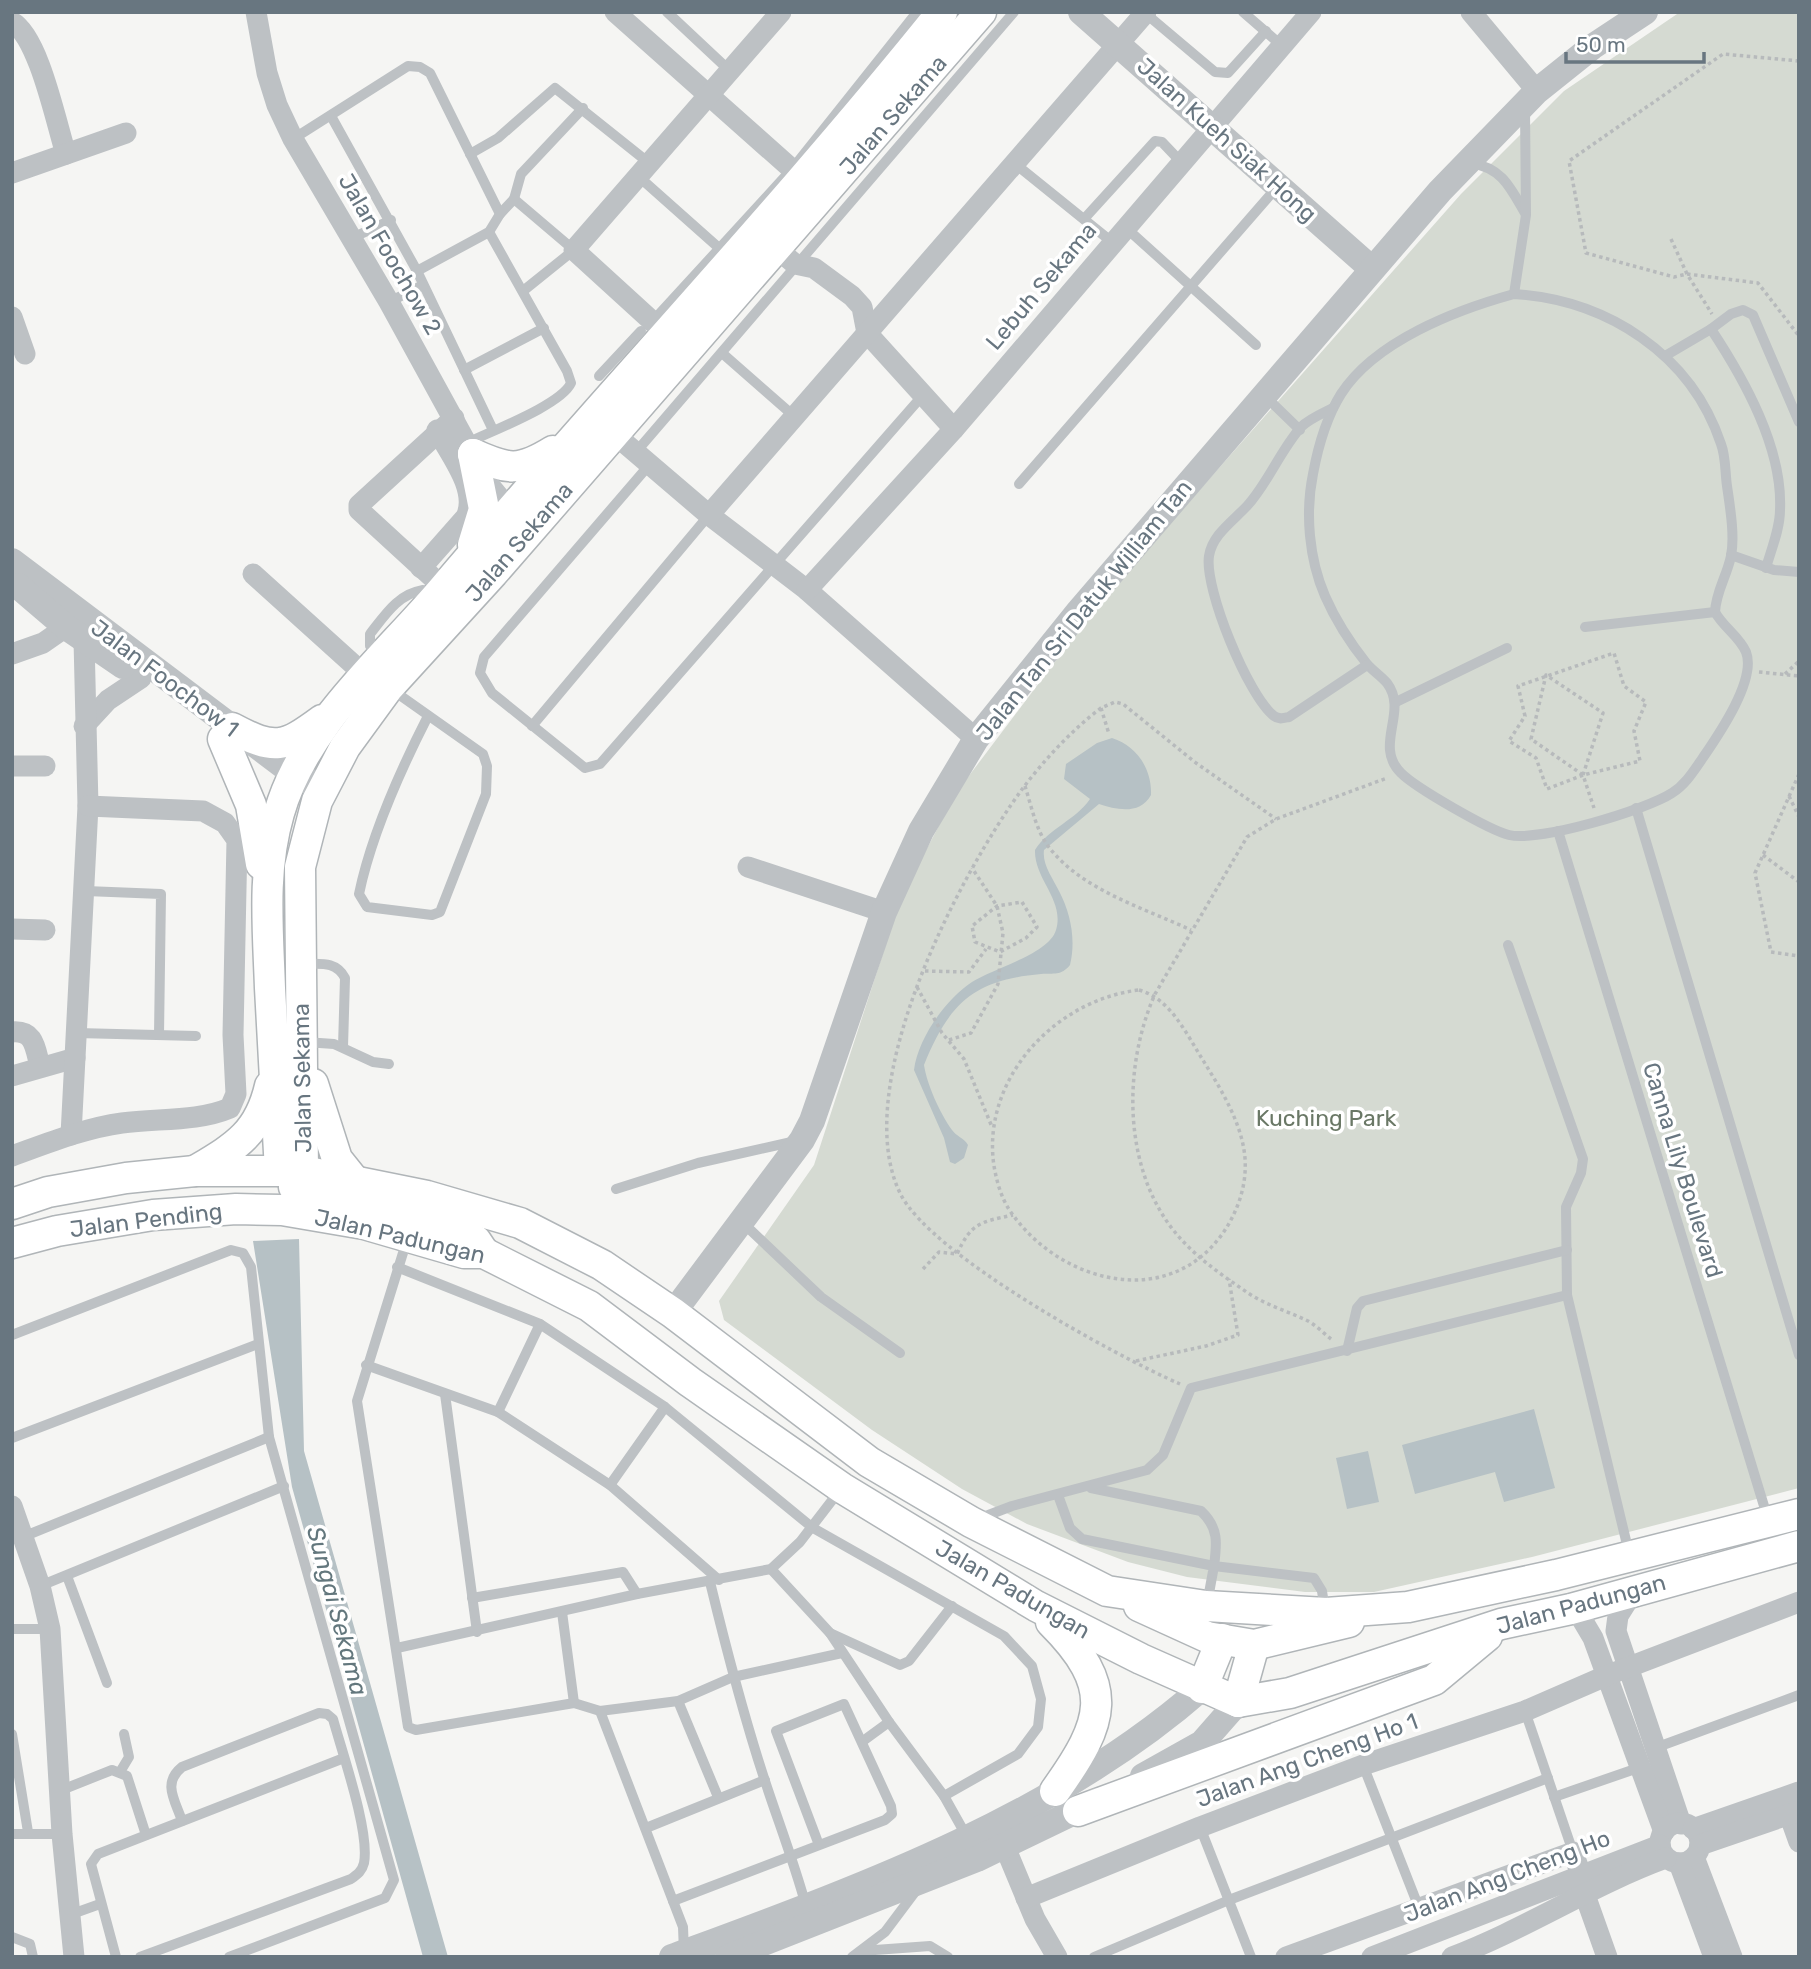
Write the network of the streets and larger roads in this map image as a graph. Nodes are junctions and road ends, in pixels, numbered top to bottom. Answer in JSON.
{"nodes":[{"id":1,"x":256,"y":12,"type":"edge"},
{"id":2,"x":615,"y":12,"type":"edge"},
{"id":3,"x":781,"y":12,"type":"edge"},
{"id":4,"x":942,"y":12,"type":"edge"},
{"id":5,"x":963,"y":12,"type":"edge"},
{"id":6,"x":981,"y":12,"type":"edge"},
{"id":7,"x":1081,"y":12,"type":"edge"},
{"id":8,"x":1311,"y":12,"type":"edge"},
{"id":9,"x":1471,"y":12,"type":"edge"},
{"id":10,"x":1645,"y":12,"type":"edge"},
{"id":11,"x":1145,"y":13,"type":"edge"},
{"id":12,"x":12,"y":22,"type":"edge"},
{"id":13,"x":1118,"y":44,"type":"junction"},
{"id":14,"x":902,"y":61,"type":"junction"},
{"id":15,"x":1531,"y":97,"type":"junction"},
{"id":16,"x":709,"y":98,"type":"junction"},
{"id":17,"x":1211,"y":126,"type":"junction"},
{"id":18,"x":126,"y":133,"type":"dead end"},
{"id":19,"x":66,"y":154,"type":"junction"},
{"id":20,"x":12,"y":173,"type":"edge"},
{"id":21,"x":798,"y":174,"type":"junction"},
{"id":22,"x":786,"y":256,"type":"junction"},
{"id":23,"x":1372,"y":269,"type":"junction"},
{"id":24,"x":12,"y":317,"type":"edge"},
{"id":25,"x":653,"y":328,"type":"junction"},
{"id":26,"x":867,"y":332,"type":"junction"},
{"id":27,"x":25,"y":354,"type":"dead end"},
{"id":28,"x":445,"y":424,"type":"junction"},
{"id":29,"x":582,"y":425,"type":"junction"},
{"id":30,"x":954,"y":429,"type":"junction"},
{"id":31,"x":613,"y":433,"type":"junction"},
{"id":32,"x":470,"y":448,"type":"junction"},
{"id":33,"x":592,"y":459,"type":"junction"},
{"id":34,"x":509,"y":509,"type":"junction"},
{"id":35,"x":709,"y":515,"type":"junction"},
{"id":36,"x":468,"y":559,"type":"junction"},
{"id":37,"x":12,"y":561,"type":"edge"},
{"id":38,"x":421,"y":568,"type":"junction"},
{"id":39,"x":253,"y":574,"type":"dead end"},
{"id":40,"x":12,"y":581,"type":"edge"},
{"id":41,"x":807,"y":590,"type":"junction"},
{"id":42,"x":439,"y":594,"type":"junction"},
{"id":43,"x":75,"y":634,"type":"junction"},
{"id":44,"x":12,"y":654,"type":"edge"},
{"id":45,"x":379,"y":674,"type":"junction"},
{"id":46,"x":141,"y":678,"type":"junction"},
{"id":47,"x":342,"y":704,"type":"junction"},
{"id":48,"x":84,"y":726,"type":"junction"},
{"id":49,"x":228,"y":734,"type":"junction"},
{"id":50,"x":976,"y":739,"type":"junction"},
{"id":51,"x":12,"y":766,"type":"edge"},
{"id":52,"x":45,"y":766,"type":"dead end"},
{"id":53,"x":291,"y":781,"type":"junction"},
{"id":54,"x":319,"y":795,"type":"junction"},
{"id":55,"x":88,"y":806,"type":"junction"},
{"id":56,"x":748,"y":867,"type":"dead end"},
{"id":57,"x":265,"y":892,"type":"junction"},
{"id":58,"x":884,"y":912,"type":"junction"},
{"id":59,"x":12,"y":929,"type":"edge"},
{"id":60,"x":45,"y":930,"type":"dead end"},
{"id":61,"x":12,"y":1032,"type":"edge"},
{"id":62,"x":303,"y":1046,"type":"junction"},
{"id":63,"x":75,"y":1058,"type":"junction"},
{"id":64,"x":40,"y":1066,"type":"junction"},
{"id":65,"x":274,"y":1070,"type":"junction"},
{"id":66,"x":12,"y":1076,"type":"edge"},
{"id":67,"x":71,"y":1135,"type":"junction"},
{"id":68,"x":12,"y":1156,"type":"edge"},
{"id":69,"x":195,"y":1171,"type":"junction"},
{"id":70,"x":353,"y":1179,"type":"junction"},
{"id":71,"x":291,"y":1184,"type":"junction"},
{"id":72,"x":12,"y":1203,"type":"edge"},
{"id":73,"x":12,"y":1243,"type":"edge"},
{"id":74,"x":484,"y":1253,"type":"junction"},
{"id":75,"x":673,"y":1313,"type":"junction"},
{"id":76,"x":712,"y":1398,"type":"junction"},
{"id":77,"x":12,"y":1506,"type":"edge"},
{"id":78,"x":1799,"y":1514,"type":"edge"},
{"id":79,"x":1799,"y":1546,"type":"edge"},
{"id":80,"x":1636,"y":1589,"type":"junction"},
{"id":81,"x":1107,"y":1591,"type":"junction"},
{"id":82,"x":1799,"y":1602,"type":"edge"},
{"id":83,"x":1036,"y":1606,"type":"junction"},
{"id":84,"x":1408,"y":1607,"type":"junction"},
{"id":85,"x":1572,"y":1609,"type":"junction"},
{"id":86,"x":1500,"y":1624,"type":"junction"},
{"id":87,"x":1222,"y":1639,"type":"junction"},
{"id":88,"x":1254,"y":1645,"type":"junction"},
{"id":89,"x":1628,"y":1667,"type":"junction"},
{"id":90,"x":1608,"y":1675,"type":"junction"},
{"id":91,"x":1202,"y":1688,"type":"junction"},
{"id":92,"x":1238,"y":1702,"type":"junction"},
{"id":93,"x":1055,"y":1791,"type":"junction"},
{"id":94,"x":1799,"y":1792,"type":"edge"},
{"id":95,"x":1078,"y":1811,"type":"junction"},
{"id":96,"x":1794,"y":1813,"type":"edge"},
{"id":97,"x":1799,"y":1842,"type":"edge"},
{"id":98,"x":1680,"y":1844,"type":"junction"},
{"id":99,"x":1005,"y":1847,"type":"junction"},
{"id":100,"x":1583,"y":1885,"type":"junction"},
{"id":101,"x":1026,"y":1899,"type":"junction"},
{"id":102,"x":1507,"y":1947,"type":"edge"},
{"id":103,"x":678,"y":1954,"type":"edge"},
{"id":104,"x":74,"y":1957,"type":"edge"},
{"id":105,"x":728,"y":1957,"type":"edge"},
{"id":106,"x":1057,"y":1957,"type":"edge"},
{"id":107,"x":1286,"y":1957,"type":"edge"},
{"id":108,"x":1372,"y":1957,"type":"edge"},
{"id":109,"x":1452,"y":1957,"type":"edge"},
{"id":110,"x":1607,"y":1957,"type":"edge"},
{"id":111,"x":1714,"y":1957,"type":"edge"},
{"id":112,"x":1732,"y":1957,"type":"edge"}],
"edges":[{"from":1,"to":28,"type":"street","name":"Jalan Foochow 2"},
{"from":2,"to":16,"type":"street"},
{"from":3,"to":16,"type":"street"},
{"from":4,"to":14,"type":"main road","name":"Jalan Sekama"},
{"from":5,"to":14,"type":"main road"},
{"from":6,"to":22,"type":"main road","name":"Jalan Sekama"},
{"from":7,"to":13,"type":"street","name":"Jalan Kueh Siak Hong"},
{"from":8,"to":17,"type":"street","name":"Lebuh Sekama"},
{"from":9,"to":15,"type":"street"},
{"from":10,"to":15,"type":"street","name":"Jalan Tan Sri Datuk William Tan"},
{"from":11,"to":13,"type":"street"},
{"from":12,"to":19,"type":"street"},
{"from":13,"to":17,"type":"street","name":"Jalan Kueh Siak Hong"},
{"from":13,"to":26,"type":"street"},
{"from":14,"to":21,"type":"main road","name":"Jalan Sekama"},
{"from":15,"to":23,"type":"street","name":"Jalan Tan Sri Datuk William Tan"},
{"from":16,"to":21,"type":"street"},
{"from":16,"to":25,"type":"street"},
{"from":17,"to":23,"type":"street","name":"Jalan Kueh Siak Hong"},
{"from":17,"to":30,"type":"street","name":"Lebuh Sekama"},
{"from":18,"to":19,"type":"street"},
{"from":19,"to":20,"type":"street"},
{"from":21,"to":25,"type":"main road","name":"Jalan Sekama"},
{"from":22,"to":26,"type":"street"},
{"from":22,"to":31,"type":"main road","name":"Jalan Sekama"},
{"from":23,"to":50,"type":"street","name":"Jalan Tan Sri Datuk William Tan"},
{"from":24,"to":27,"type":"street"},
{"from":25,"to":29,"type":"main road","name":"Jalan Sekama"},
{"from":26,"to":30,"type":"street"},
{"from":26,"to":35,"type":"street"},
{"from":28,"to":32,"type":"street","name":"Jalan Foochow 2"},
{"from":28,"to":38,"type":"street"},
{"from":28,"to":38,"type":"street"},
{"from":29,"to":32,"type":"main road"},
{"from":29,"to":34,"type":"main road","name":"Jalan Sekama"},
{"from":30,"to":41,"type":"street","name":"Lebuh Sekama"},
{"from":31,"to":33,"type":"main road","name":"Jalan Sekama"},
{"from":31,"to":35,"type":"street"},
{"from":32,"to":34,"type":"street","name":"Jalan Foochow 2"},
{"from":32,"to":36,"type":"main road"},
{"from":33,"to":34,"type":"main road"},
{"from":33,"to":45,"type":"main road","name":"Jalan Sekama"},
{"from":34,"to":36,"type":"main road","name":"Jalan Sekama"},
{"from":35,"to":41,"type":"street"},
{"from":36,"to":42,"type":"main road","name":"Jalan Sekama"},
{"from":37,"to":49,"type":"street","name":"Jalan Foochow 1"},
{"from":38,"to":42,"type":"street"},
{"from":39,"to":45,"type":"street"},
{"from":40,"to":43,"type":"street","name":"Jalan Foochow 1"},
{"from":41,"to":50,"type":"street"},
{"from":42,"to":45,"type":"main road","name":"Jalan Sekama"},
{"from":43,"to":44,"type":"street"},
{"from":43,"to":46,"type":"street","name":"Jalan Foochow 1"},
{"from":43,"to":48,"type":"street"},
{"from":45,"to":47,"type":"main road","name":"Jalan Sekama"},
{"from":45,"to":54,"type":"main road","name":"Jalan Sekama"},
{"from":46,"to":48,"type":"street"},
{"from":46,"to":49,"type":"street","name":"Jalan Foochow 1"},
{"from":47,"to":49,"type":"main road"},
{"from":47,"to":53,"type":"main road","name":"Jalan Sekama"},
{"from":48,"to":55,"type":"street"},
{"from":49,"to":53,"type":"street","name":"Jalan Foochow 1"},
{"from":49,"to":57,"type":"main road"},
{"from":50,"to":58,"type":"street","name":"Jalan Tan Sri Datuk William Tan"},
{"from":51,"to":52,"type":"street"},
{"from":53,"to":54,"type":"street","name":"Jalan Foochow 1"},
{"from":53,"to":57,"type":"main road","name":"Jalan Sekama"},
{"from":54,"to":62,"type":"main road","name":"Jalan Sekama"},
{"from":55,"to":63,"type":"street"},
{"from":55,"to":67,"type":"street"},
{"from":56,"to":58,"type":"street"},
{"from":57,"to":65,"type":"main road","name":"Jalan Sekama"},
{"from":58,"to":75,"type":"street","name":"Jalan Tan Sri Datuk William Tan"},
{"from":59,"to":60,"type":"street"},
{"from":61,"to":64,"type":"street"},
{"from":62,"to":70,"type":"main road"},
{"from":62,"to":71,"type":"main road","name":"Jalan Sekama"},
{"from":63,"to":64,"type":"street"},
{"from":63,"to":67,"type":"street"},
{"from":64,"to":66,"type":"street"},
{"from":65,"to":69,"type":"main road"},
{"from":65,"to":71,"type":"main road","name":"Jalan Sekama"},
{"from":67,"to":68,"type":"street"},
{"from":69,"to":71,"type":"main road","name":"Jalan Pending"},
{"from":69,"to":72,"type":"main road","name":"Jalan Pending"},
{"from":70,"to":71,"type":"main road","name":"Jalan Padungan"},
{"from":70,"to":75,"type":"main road","name":"Jalan Padungan"},
{"from":71,"to":73,"type":"main road","name":"Jalan Pending"},
{"from":71,"to":74,"type":"main road","name":"Jalan Padungan"},
{"from":71,"to":74,"type":"main road"},
{"from":74,"to":76,"type":"main road","name":"Jalan Padungan"},
{"from":75,"to":76,"type":"main road"},
{"from":75,"to":81,"type":"main road","name":"Jalan Padungan"},
{"from":76,"to":83,"type":"main road","name":"Jalan Padungan"},
{"from":77,"to":104,"type":"street"},
{"from":78,"to":84,"type":"main road","name":"Jalan Padungan"},
{"from":79,"to":80,"type":"main road","name":"Jalan Padungan"},
{"from":80,"to":85,"type":"main road","name":"Jalan Padungan"},
{"from":80,"to":89,"type":"street"},
{"from":81,"to":84,"type":"main road","name":"Jalan Padungan"},
{"from":81,"to":87,"type":"main road"},
{"from":82,"to":89,"type":"street","name":"Jalan Ang Cheng Ho 1"},
{"from":83,"to":91,"type":"main road","name":"Jalan Padungan"},
{"from":83,"to":93,"type":"main road"},
{"from":84,"to":88,"type":"main road"},
{"from":85,"to":86,"type":"main road","name":"Jalan Padungan"},
{"from":85,"to":90,"type":"street"},
{"from":86,"to":92,"type":"main road","name":"Jalan Padungan"},
{"from":86,"to":95,"type":"main road"},
{"from":87,"to":88,"type":"main road"},
{"from":87,"to":91,"type":"main road"},
{"from":88,"to":92,"type":"main road"},
{"from":89,"to":90,"type":"street","name":"Jalan Ang Cheng Ho 1"},
{"from":89,"to":98,"type":"street"},
{"from":90,"to":98,"type":"street"},
{"from":90,"to":101,"type":"street","name":"Jalan Ang Cheng Ho 1"},
{"from":91,"to":92,"type":"main road","name":"Jalan Padungan"},
{"from":91,"to":93,"type":"street"},
{"from":92,"to":95,"type":"street"},
{"from":93,"to":103,"type":"street"},
{"from":94,"to":98,"type":"street","name":"Jalan Ang Cheng Ho"},
{"from":95,"to":99,"type":"street"},
{"from":96,"to":97,"type":"street"},
{"from":96,"to":98,"type":"street","name":"Jalan Ang Cheng Ho"},
{"from":98,"to":100,"type":"street","name":"Jalan Ang Cheng Ho"},
{"from":98,"to":111,"type":"street"},
{"from":98,"to":112,"type":"street"},
{"from":99,"to":101,"type":"street"},
{"from":99,"to":105,"type":"street"},
{"from":100,"to":102,"type":"street","name":"Jalan Ang Cheng Ho"},
{"from":100,"to":107,"type":"street"},
{"from":100,"to":108,"type":"street","name":"Jalan Ang Cheng Ho"},
{"from":100,"to":110,"type":"street"},
{"from":101,"to":106,"type":"street"},
{"from":102,"to":109,"type":"street","name":"Jalan Ang Cheng Ho"}]}
